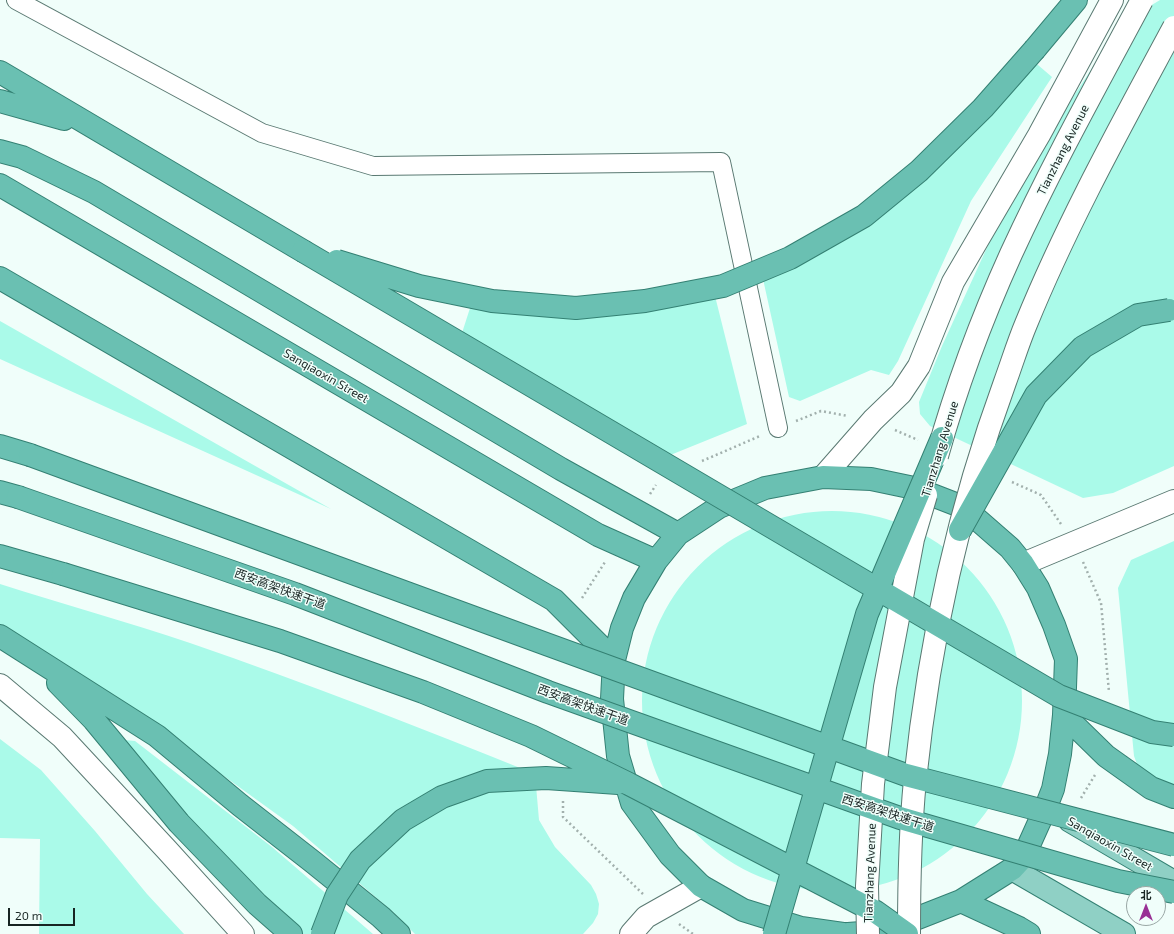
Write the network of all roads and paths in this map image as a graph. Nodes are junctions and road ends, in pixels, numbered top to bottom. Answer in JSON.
{"nodes":[{"id":1,"x":16,"y":0,"type":"edge"},
{"id":2,"x":1076,"y":0,"type":"edge"},
{"id":3,"x":1112,"y":0,"type":"edge"},
{"id":4,"x":1142,"y":0,"type":"edge"},
{"id":5,"x":1174,"y":27,"type":"edge"},
{"id":6,"x":0,"y":72,"type":"edge"},
{"id":7,"x":0,"y":101,"type":"edge"},
{"id":8,"x":92,"y":127,"type":"junction"},
{"id":9,"x":0,"y":151,"type":"edge"},
{"id":10,"x":0,"y":185,"type":"edge"},
{"id":11,"x":302,"y":251,"type":"junction"},
{"id":12,"x":0,"y":278,"type":"edge"},
{"id":13,"x":1174,"y":309,"type":"edge"},
{"id":14,"x":873,"y":420,"type":"junction"},
{"id":15,"x":778,"y":428,"type":"junction"},
{"id":16,"x":933,"y":440,"type":"junction"},
{"id":17,"x":0,"y":446,"type":"edge"},
{"id":18,"x":698,"y":462,"type":"dead end"},
{"id":19,"x":823,"y":477,"type":"junction"},
{"id":20,"x":1012,"y":482,"type":"dead end"},
{"id":21,"x":657,"y":484,"type":"dead end"},
{"id":22,"x":9,"y":494,"type":"edge"},
{"id":23,"x":1174,"y":502,"type":"edge"},
{"id":24,"x":637,"y":511,"type":"junction"},
{"id":25,"x":960,"y":530,"type":"junction"},
{"id":26,"x":678,"y":534,"type":"junction"},
{"id":27,"x":1075,"y":542,"type":"junction"},
{"id":28,"x":616,"y":543,"type":"junction"},
{"id":29,"x":0,"y":556,"type":"edge"},
{"id":30,"x":656,"y":561,"type":"junction"},
{"id":31,"x":1023,"y":564,"type":"junction"},
{"id":32,"x":570,"y":616,"type":"junction"},
{"id":33,"x":0,"y":636,"type":"edge"},
{"id":34,"x":29,"y":654,"type":"junction"},
{"id":35,"x":614,"y":660,"type":"junction"},
{"id":36,"x":0,"y":685,"type":"edge"},
{"id":37,"x":1110,"y":697,"type":"dead end"},
{"id":38,"x":1064,"y":715,"type":"junction"},
{"id":39,"x":1174,"y":735,"type":"edge"},
{"id":40,"x":1106,"y":756,"type":"junction"},
{"id":41,"x":629,"y":784,"type":"junction"},
{"id":42,"x":564,"y":794,"type":"dead end"},
{"id":43,"x":1174,"y":797,"type":"edge"},
{"id":44,"x":1046,"y":807,"type":"junction"},
{"id":45,"x":1068,"y":820,"type":"junction"},
{"id":46,"x":1174,"y":845,"type":"edge"},
{"id":47,"x":1012,"y":868,"type":"junction"},
{"id":48,"x":1174,"y":882,"type":"edge"},
{"id":49,"x":702,"y":886,"type":"junction"},
{"id":50,"x":1174,"y":892,"type":"edge"},
{"id":51,"x":961,"y":901,"type":"junction"},
{"id":52,"x":659,"y":910,"type":"junction"},
{"id":53,"x":873,"y":928,"type":"edge"},
{"id":54,"x":802,"y":931,"type":"edge"},
{"id":55,"x":1024,"y":931,"type":"edge"},
{"id":56,"x":243,"y":934,"type":"edge"},
{"id":57,"x":291,"y":934,"type":"edge"},
{"id":58,"x":322,"y":934,"type":"edge"},
{"id":59,"x":399,"y":934,"type":"edge"},
{"id":60,"x":631,"y":934,"type":"edge"},
{"id":61,"x":693,"y":934,"type":"edge"},
{"id":62,"x":774,"y":934,"type":"edge"},
{"id":63,"x":843,"y":934,"type":"edge"},
{"id":64,"x":848,"y":934,"type":"edge"},
{"id":65,"x":908,"y":934,"type":"edge"},
{"id":66,"x":924,"y":934,"type":"edge"},
{"id":67,"x":1124,"y":934,"type":"edge"}],
"edges":[{"from":1,"to":15,"type":"street"},
{"from":2,"to":11,"type":"highway","bridge":true},
{"from":3,"to":14,"type":"main road"},
{"from":4,"to":16,"type":"main road","name":"Tianzhang Avenue","bridge":true},
{"from":5,"to":25,"type":"main road","bridge":true},
{"from":6,"to":8,"type":"highway"},
{"from":7,"to":8,"type":"highway"},
{"from":8,"to":11,"type":"highway"},
{"from":9,"to":24,"type":"highway"},
{"from":10,"to":28,"type":"highway","name":"Sanqiaoxin Street"},
{"from":11,"to":39,"type":"highway","bridge":true},
{"from":12,"to":32,"type":"highway"},
{"from":13,"to":25,"type":"highway","bridge":true},
{"from":14,"to":15,"type":"path"},
{"from":14,"to":16,"type":"path"},
{"from":14,"to":19,"type":"main road"},
{"from":15,"to":18,"type":"path"},
{"from":16,"to":53,"type":"main road","name":"Tianzhang Avenue","bridge":true},
{"from":16,"to":62,"type":"highway","bridge":true},
{"from":17,"to":46,"type":"highway","bridge":true},
{"from":19,"to":26,"type":"highway"},
{"from":19,"to":31,"type":"highway"},
{"from":20,"to":27,"type":"path"},
{"from":21,"to":24,"type":"path"},
{"from":22,"to":50,"type":"highway","name":"西安高架快速干道","bridge":true},
{"from":23,"to":27,"type":"main road"},
{"from":24,"to":26,"type":"highway"},
{"from":25,"to":65,"type":"main road","bridge":true},
{"from":26,"to":30,"type":"highway"},
{"from":27,"to":31,"type":"main road"},
{"from":27,"to":37,"type":"path"},
{"from":28,"to":30,"type":"highway","name":"Sanqiaoxin Street"},
{"from":28,"to":32,"type":"path"},
{"from":29,"to":41,"type":"highway","bridge":true},
{"from":30,"to":35,"type":"highway"},
{"from":31,"to":38,"type":"highway"},
{"from":32,"to":35,"type":"highway"},
{"from":33,"to":34,"type":"highway"},
{"from":34,"to":57,"type":"highway"},
{"from":34,"to":59,"type":"highway"},
{"from":35,"to":49,"type":"highway"},
{"from":36,"to":56,"type":"main road"},
{"from":38,"to":40,"type":"highway"},
{"from":38,"to":44,"type":"highway"},
{"from":40,"to":43,"type":"highway"},
{"from":40,"to":45,"type":"path"},
{"from":41,"to":53,"type":"highway","bridge":true},
{"from":41,"to":58,"type":"highway","bridge":true},
{"from":42,"to":52,"type":"path"},
{"from":44,"to":45,"type":"main road","name":"Sanqiaoxin Street"},
{"from":44,"to":47,"type":"highway"},
{"from":45,"to":48,"type":"main road","name":"Sanqiaoxin Street"},
{"from":47,"to":51,"type":"highway"},
{"from":47,"to":67,"type":"main road"},
{"from":49,"to":52,"type":"main road"},
{"from":49,"to":54,"type":"highway"},
{"from":51,"to":53,"type":"highway"},
{"from":51,"to":55,"type":"highway"},
{"from":52,"to":60,"type":"main road"},
{"from":52,"to":61,"type":"path"},
{"from":53,"to":64,"type":"highway"},
{"from":53,"to":65,"type":"highway","bridge":true},
{"from":53,"to":66,"type":"highway","bridge":true},
{"from":54,"to":63,"type":"highway"}]}
